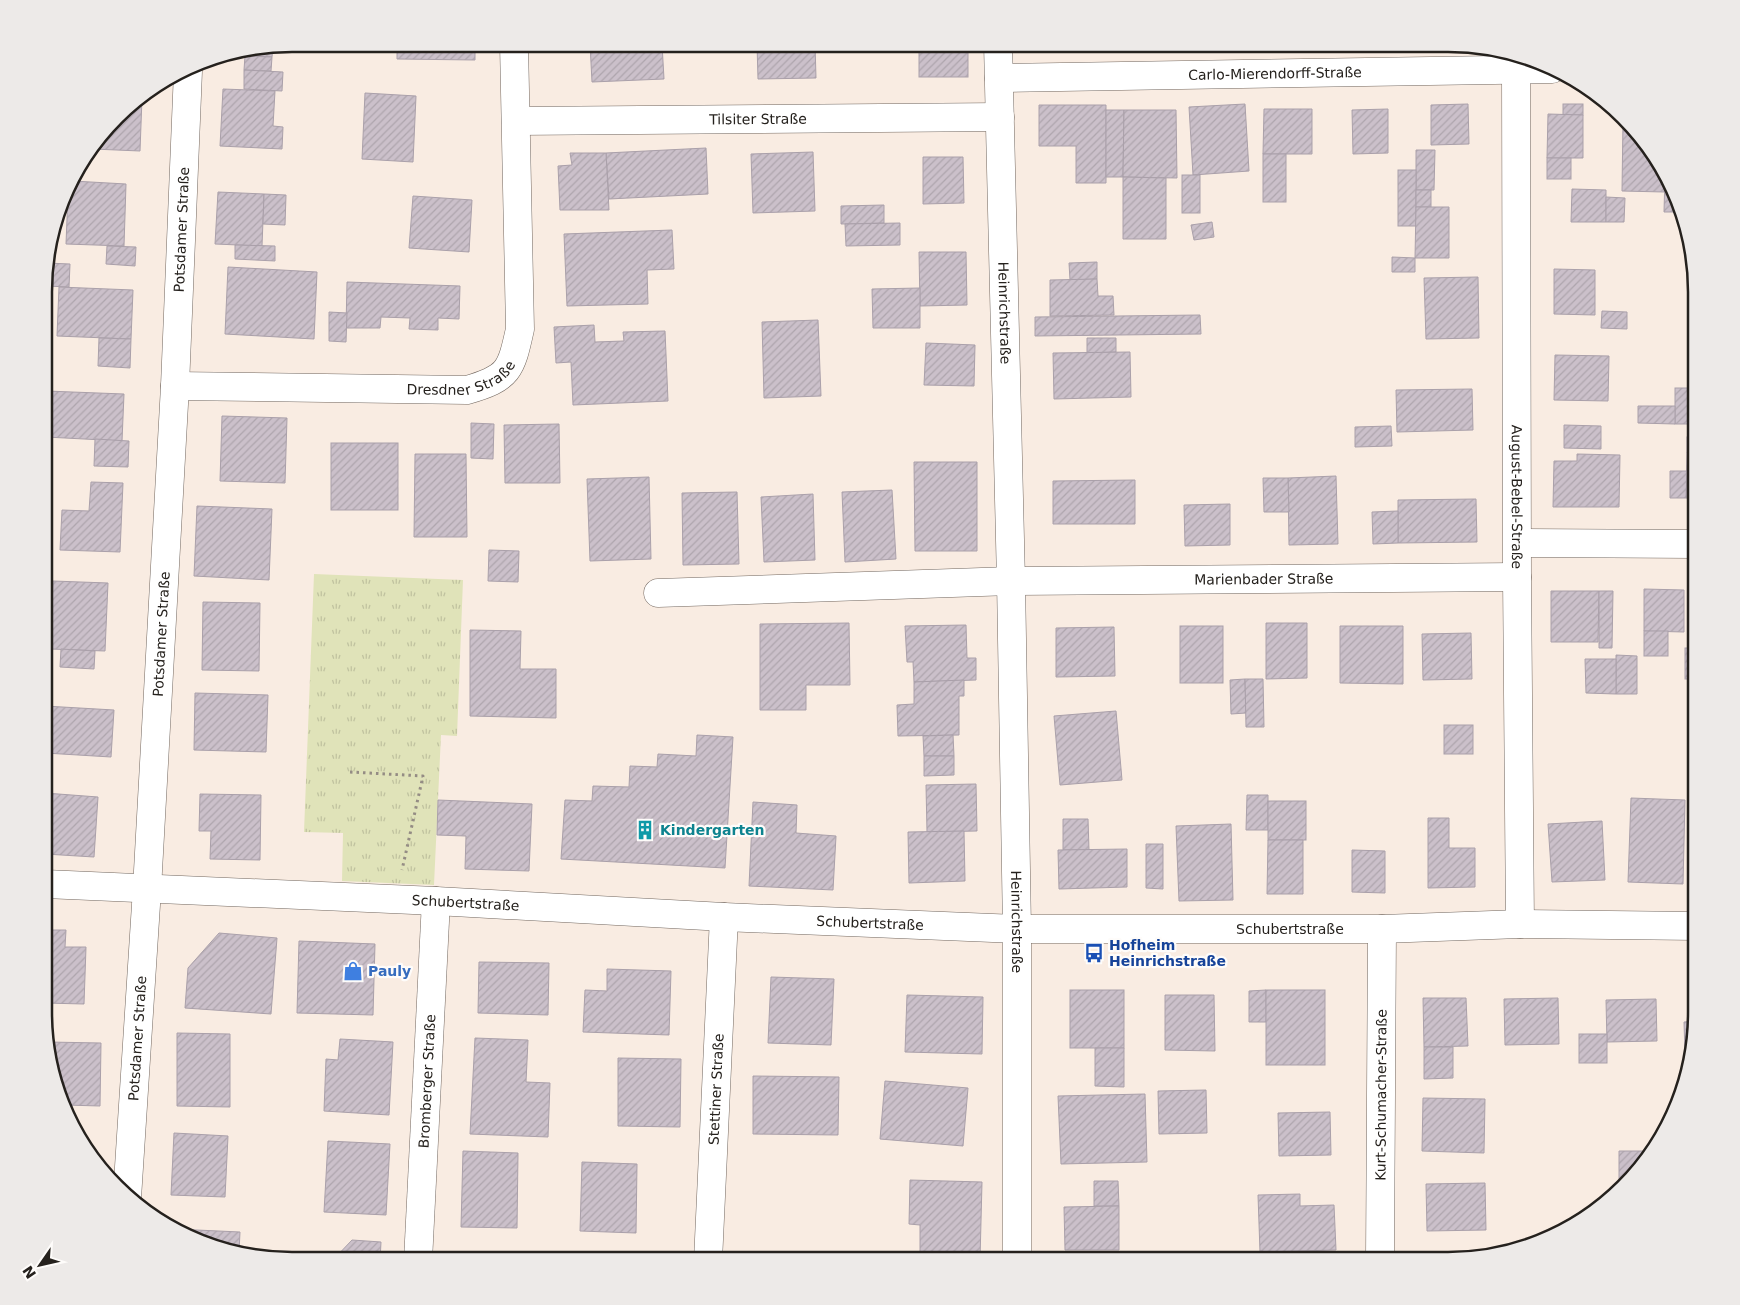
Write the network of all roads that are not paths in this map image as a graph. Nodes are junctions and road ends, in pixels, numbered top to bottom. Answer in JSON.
{"nodes":[{"id":1,"x":514,"y":52,"type":"edge"},
{"id":2,"x":998,"y":52,"type":"edge"},
{"id":3,"x":1516,"y":69,"type":"junction"},
{"id":4,"x":1534,"y":69,"type":"edge"},
{"id":5,"x":188,"y":76,"type":"edge"},
{"id":6,"x":999,"y":78,"type":"junction"},
{"id":7,"x":1000,"y":117,"type":"junction"},
{"id":8,"x":516,"y":121,"type":"junction"},
{"id":9,"x":175,"y":386,"type":"junction"},
{"id":10,"x":1518,"y":543,"type":"junction"},
{"id":11,"x":1688,"y":544,"type":"edge"},
{"id":12,"x":1517,"y":577,"type":"junction"},
{"id":13,"x":1011,"y":581,"type":"junction"},
{"id":14,"x":658,"y":593,"type":"dead end"},
{"id":15,"x":52,"y":884,"type":"edge"},
{"id":16,"x":147,"y":889,"type":"junction"},
{"id":17,"x":436,"y":901,"type":"junction"},
{"id":18,"x":724,"y":917,"type":"junction"},
{"id":19,"x":1520,"y":924,"type":"junction"},
{"id":20,"x":1688,"y":926,"type":"edge"},
{"id":21,"x":1017,"y":929,"type":"junction"},
{"id":22,"x":1382,"y":929,"type":"junction"},
{"id":23,"x":128,"y":1187,"type":"edge"},
{"id":24,"x":418,"y":1252,"type":"edge"},
{"id":25,"x":708,"y":1252,"type":"edge"},
{"id":26,"x":1016,"y":1252,"type":"edge"},
{"id":27,"x":1380,"y":1252,"type":"edge"}],
"edges":[{"from":1,"to":8,"type":"street","name":"Dresdner Straße"},
{"from":2,"to":6,"type":"street","name":"Heinrichstraße"},
{"from":3,"to":4,"type":"street","name":"Carlo-Mierendorff-Straße"},
{"from":3,"to":6,"type":"street","name":"Carlo-Mierendorff-Straße"},
{"from":3,"to":10,"type":"street","name":"August-Bebel-Straße"},
{"from":5,"to":9,"type":"street","name":"Potsdamer Straße"},
{"from":6,"to":7,"type":"street","name":"Heinrichstraße"},
{"from":7,"to":8,"type":"street","name":"Tilsiter Straße"},
{"from":7,"to":13,"type":"street","name":"Heinrichstraße"},
{"from":8,"to":9,"type":"street","name":"Dresdner Straße"},
{"from":9,"to":16,"type":"street","name":"Potsdamer Straße"},
{"from":10,"to":11,"type":"street"},
{"from":10,"to":12,"type":"street","name":"August-Bebel-Straße"},
{"from":12,"to":13,"type":"street","name":"Marienbader Straße"},
{"from":12,"to":19,"type":"street","name":"August-Bebel-Straße"},
{"from":13,"to":14,"type":"street"},
{"from":13,"to":21,"type":"street","name":"Heinrichstraße"},
{"from":15,"to":16,"type":"street","name":"Schubertstraße"},
{"from":16,"to":17,"type":"street","name":"Schubertstraße"},
{"from":16,"to":23,"type":"street","name":"Potsdamer Straße"},
{"from":17,"to":18,"type":"street","name":"Schubertstraße"},
{"from":17,"to":24,"type":"street","name":"Bromberger Straße"},
{"from":18,"to":21,"type":"street","name":"Schubertstraße"},
{"from":18,"to":25,"type":"street","name":"Stettiner Straße"},
{"from":19,"to":20,"type":"street","name":"Schubertstraße"},
{"from":19,"to":22,"type":"street","name":"Schubertstraße"},
{"from":21,"to":22,"type":"street","name":"Schubertstraße"},
{"from":21,"to":26,"type":"street","name":"Heinrichstraße"},
{"from":22,"to":27,"type":"street","name":"Kurt-Schumacher-Straße"}]}
